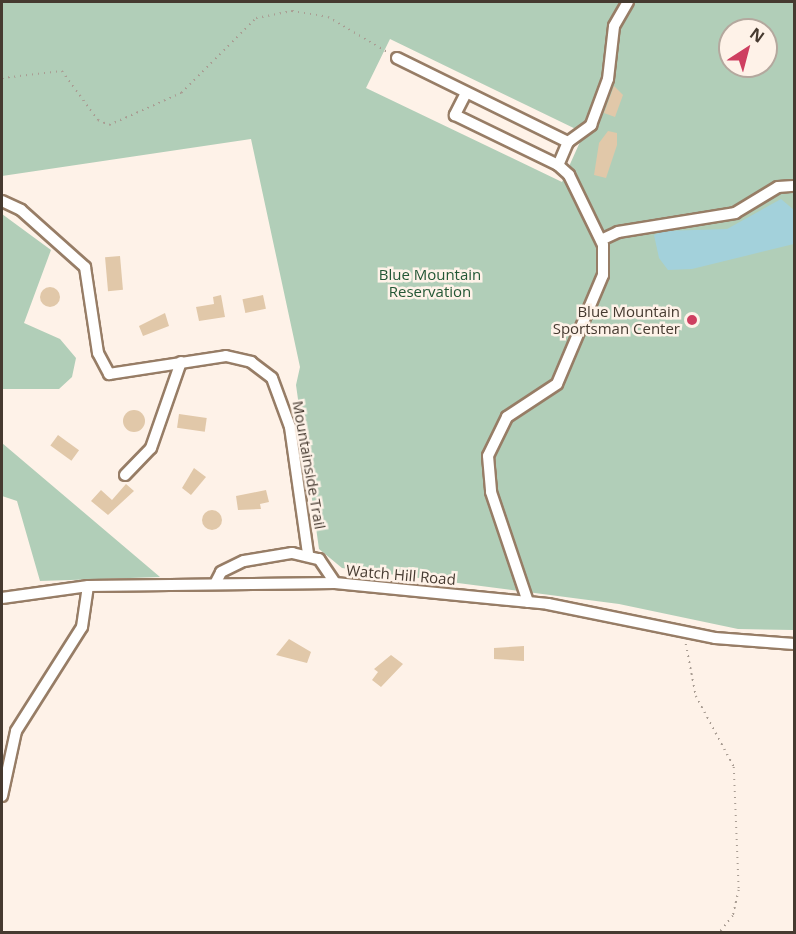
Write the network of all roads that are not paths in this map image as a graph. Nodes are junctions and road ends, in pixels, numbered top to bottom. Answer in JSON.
{"nodes":[{"id":1,"x":628,"y":2,"type":"edge"},
{"id":2,"x":397,"y":58,"type":"road end"},
{"id":3,"x":466,"y":93,"type":"junction"},
{"id":4,"x":568,"y":142,"type":"junction"},
{"id":5,"x":558,"y":165,"type":"junction"},
{"id":6,"x":795,"y":186,"type":"edge"},
{"id":7,"x":2,"y":201,"type":"edge"},
{"id":8,"x":601,"y":240,"type":"junction"},
{"id":9,"x":181,"y":362,"type":"junction"},
{"id":10,"x":125,"y":475,"type":"dead end"},
{"id":11,"x":308,"y":554,"type":"junction"},
{"id":12,"x":335,"y":583,"type":"junction"},
{"id":13,"x":215,"y":584,"type":"junction"},
{"id":14,"x":88,"y":586,"type":"junction"},
{"id":15,"x":2,"y":598,"type":"edge"},
{"id":16,"x":528,"y":602,"type":"junction"},
{"id":17,"x":795,"y":644,"type":"edge"},
{"id":18,"x":2,"y":796,"type":"edge"}],
"edges":[{"from":1,"to":4,"type":"street"},
{"from":2,"to":3,"type":"street"},
{"from":3,"to":4,"type":"street"},
{"from":3,"to":5,"type":"street"},
{"from":4,"to":5,"type":"street"},
{"from":5,"to":8,"type":"street"},
{"from":6,"to":8,"type":"street"},
{"from":7,"to":9,"type":"street","name":"Mountainside Trail"},
{"from":8,"to":16,"type":"street"},
{"from":9,"to":10,"type":"street"},
{"from":9,"to":11,"type":"street","name":"Mountainside Trail"},
{"from":11,"to":12,"type":"street"},
{"from":11,"to":13,"type":"street"},
{"from":12,"to":13,"type":"street","name":"Watch Hill Road"},
{"from":12,"to":16,"type":"street","name":"Watch Hill Road"},
{"from":13,"to":14,"type":"street","name":"Watch Hill Road"},
{"from":14,"to":15,"type":"street","name":"Watch Hill Road"},
{"from":14,"to":18,"type":"street"},
{"from":16,"to":17,"type":"street","name":"Watch Hill Road"}]}
